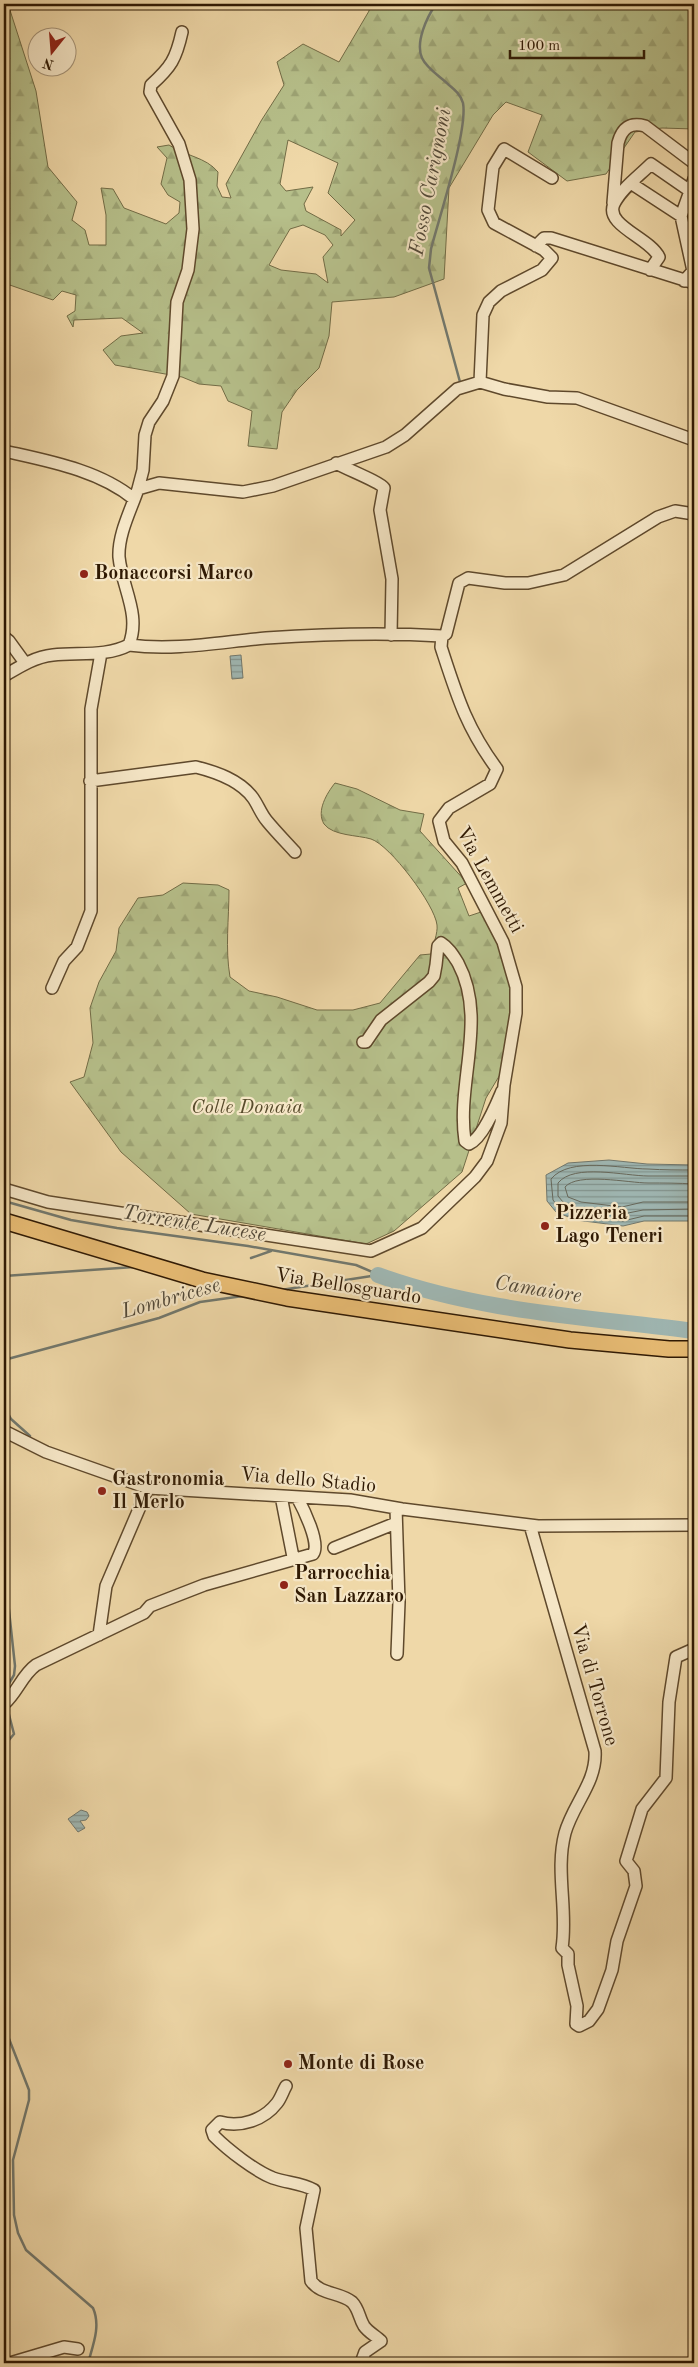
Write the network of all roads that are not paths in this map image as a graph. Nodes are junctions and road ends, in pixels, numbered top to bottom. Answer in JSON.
{"nodes":[{"id":1,"x":182,"y":32,"type":"dead end"},
{"id":2,"x":694,"y":163,"type":"edge"},
{"id":3,"x":552,"y":178,"type":"dead end"},
{"id":4,"x":694,"y":179,"type":"edge"},
{"id":5,"x":632,"y":184,"type":"junction"},
{"id":6,"x":690,"y":190,"type":"junction"},
{"id":7,"x":613,"y":206,"type":"junction"},
{"id":8,"x":680,"y":216,"type":"junction"},
{"id":9,"x":536,"y":246,"type":"junction"},
{"id":10,"x":650,"y":270,"type":"junction"},
{"id":11,"x":689,"y":282,"type":"edge"},
{"id":12,"x":480,"y":382,"type":"junction"},
{"id":13,"x":694,"y":440,"type":"edge"},
{"id":14,"x":4,"y":451,"type":"edge"},
{"id":15,"x":336,"y":463,"type":"junction"},
{"id":16,"x":136,"y":494,"type":"junction"},
{"id":17,"x":694,"y":514,"type":"edge"},
{"id":18,"x":391,"y":635,"type":"junction"},
{"id":19,"x":442,"y":636,"type":"junction"},
{"id":20,"x":4,"y":637,"type":"edge"},
{"id":21,"x":129,"y":645,"type":"junction"},
{"id":22,"x":101,"y":653,"type":"junction"},
{"id":23,"x":24,"y":663,"type":"junction"},
{"id":24,"x":4,"y":676,"type":"edge"},
{"id":25,"x":90,"y":780,"type":"junction"},
{"id":26,"x":295,"y":852,"type":"dead end"},
{"id":27,"x":52,"y":988,"type":"dead end"},
{"id":28,"x":363,"y":1042,"type":"dead end"},
{"id":29,"x":504,"y":1084,"type":"junction"},
{"id":30,"x":4,"y":1189,"type":"edge"},
{"id":31,"x":4,"y":1221,"type":"edge"},
{"id":32,"x":694,"y":1349,"type":"edge"},
{"id":33,"x":4,"y":1430,"type":"edge"},
{"id":34,"x":148,"y":1488,"type":"junction"},
{"id":35,"x":281,"y":1496,"type":"junction"},
{"id":36,"x":297,"y":1497,"type":"junction"},
{"id":37,"x":396,"y":1508,"type":"junction"},
{"id":38,"x":396,"y":1524,"type":"junction"},
{"id":39,"x":530,"y":1525,"type":"junction"},
{"id":40,"x":694,"y":1525,"type":"edge"},
{"id":41,"x":334,"y":1548,"type":"dead end"},
{"id":42,"x":294,"y":1557,"type":"junction"},
{"id":43,"x":100,"y":1635,"type":"junction"},
{"id":44,"x":694,"y":1649,"type":"edge"},
{"id":45,"x":397,"y":1654,"type":"dead end"},
{"id":46,"x":8,"y":1701,"type":"edge"},
{"id":47,"x":286,"y":2086,"type":"dead end"},
{"id":48,"x":78,"y":2349,"type":"dead end"},
{"id":49,"x":4,"y":2359,"type":"edge"},
{"id":50,"x":9,"y":2363,"type":"edge"},
{"id":51,"x":361,"y":2363,"type":"edge"}],
"edges":[{"from":1,"to":16,"type":"street"},
{"from":2,"to":7,"type":"street"},
{"from":3,"to":9,"type":"street"},
{"from":4,"to":6,"type":"street"},
{"from":5,"to":6,"type":"street"},
{"from":5,"to":7,"type":"street"},
{"from":5,"to":8,"type":"street"},
{"from":6,"to":8,"type":"street"},
{"from":7,"to":10,"type":"street"},
{"from":8,"to":11,"type":"street"},
{"from":9,"to":10,"type":"street"},
{"from":9,"to":12,"type":"street"},
{"from":10,"to":11,"type":"street"},
{"from":12,"to":13,"type":"street"},
{"from":12,"to":15,"type":"street"},
{"from":14,"to":16,"type":"street"},
{"from":15,"to":16,"type":"street"},
{"from":15,"to":18,"type":"street"},
{"from":16,"to":21,"type":"street"},
{"from":17,"to":19,"type":"street"},
{"from":18,"to":19,"type":"street"},
{"from":18,"to":21,"type":"street"},
{"from":19,"to":29,"type":"street","name":"Via Lemmetti"},
{"from":20,"to":23,"type":"street"},
{"from":21,"to":22,"type":"street"},
{"from":22,"to":23,"type":"street"},
{"from":22,"to":25,"type":"street"},
{"from":23,"to":24,"type":"street"},
{"from":25,"to":26,"type":"street"},
{"from":25,"to":27,"type":"street"},
{"from":28,"to":29,"type":"street"},
{"from":29,"to":30,"type":"street","name":"Via Lemmetti"},
{"from":31,"to":32,"type":"main road","name":"Via Bellosguardo"},
{"from":33,"to":34,"type":"street","name":"Via dello Stadio"},
{"from":34,"to":35,"type":"street","name":"Via dello Stadio"},
{"from":34,"to":43,"type":"street"},
{"from":35,"to":36,"type":"street","name":"Via dello Stadio"},
{"from":35,"to":42,"type":"street"},
{"from":36,"to":37,"type":"street","name":"Via dello Stadio"},
{"from":36,"to":42,"type":"street"},
{"from":37,"to":38,"type":"street"},
{"from":37,"to":39,"type":"street","name":"Via dello Stadio"},
{"from":38,"to":41,"type":"street"},
{"from":38,"to":45,"type":"street"},
{"from":39,"to":40,"type":"street","name":"Via dello Stadio"},
{"from":39,"to":44,"type":"street","name":"Via di Torrone"},
{"from":42,"to":43,"type":"street"},
{"from":43,"to":46,"type":"street"},
{"from":47,"to":51,"type":"street"},
{"from":48,"to":50,"type":"street"},
{"from":49,"to":50,"type":"street"}]}
